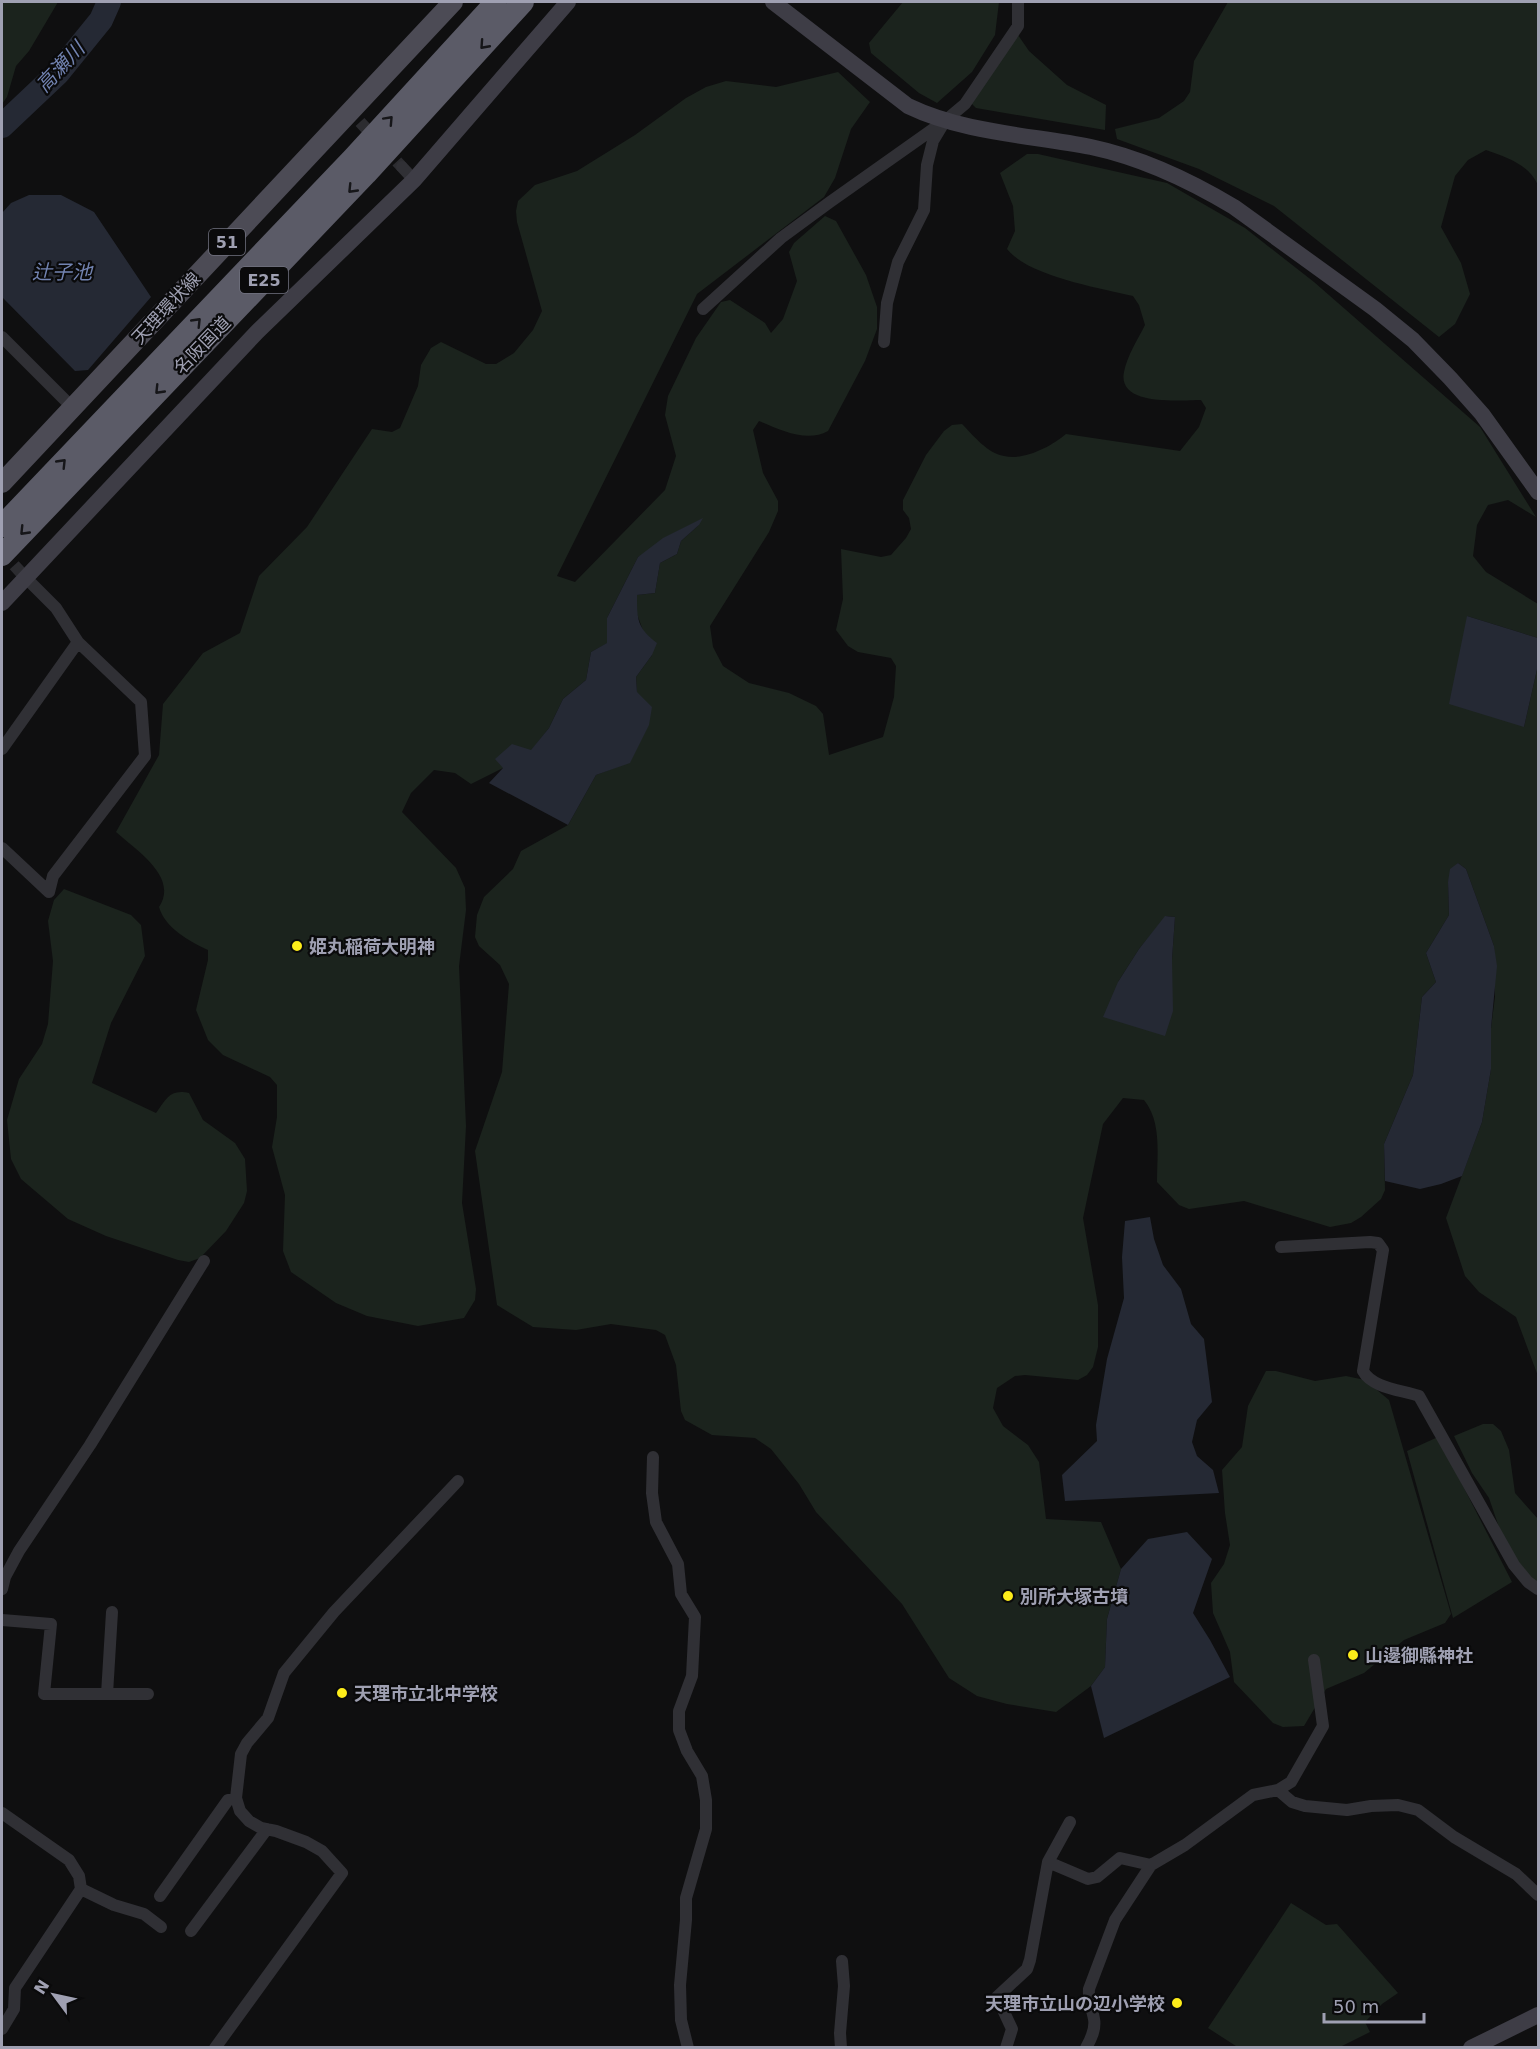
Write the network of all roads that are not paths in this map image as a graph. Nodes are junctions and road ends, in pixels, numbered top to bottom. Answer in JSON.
{"nodes":[{"id":1,"x":453,"y":2,"type":"edge"},
{"id":2,"x":496,"y":2,"type":"edge"},
{"id":3,"x":523,"y":2,"type":"edge"},
{"id":4,"x":568,"y":2,"type":"edge"},
{"id":5,"x":773,"y":2,"type":"edge"},
{"id":6,"x":1018,"y":2,"type":"edge"},
{"id":7,"x":946,"y":120,"type":"junction"},
{"id":8,"x":402,"y":167,"type":"tunnel mouth"},
{"id":9,"x":414,"y":180,"type":"junction"},
{"id":10,"x":703,"y":309,"type":"dead end"},
{"id":11,"x":2,"y":337,"type":"edge"},
{"id":12,"x":884,"y":342,"type":"dead end"},
{"id":13,"x":72,"y":407,"type":"junction"},
{"id":14,"x":2,"y":483,"type":"edge"},
{"id":15,"x":1539,"y":492,"type":"edge"},
{"id":16,"x":4,"y":524,"type":"edge"},
{"id":17,"x":2,"y":555,"type":"edge"},
{"id":18,"x":25,"y":577,"type":"junction"},
{"id":19,"x":2,"y":603,"type":"edge"},
{"id":20,"x":78,"y":642,"type":"junction"},
{"id":21,"x":2,"y":749,"type":"edge"},
{"id":22,"x":2,"y":848,"type":"edge"},
{"id":23,"x":1281,"y":1247,"type":"dead end"},
{"id":24,"x":204,"y":1261,"type":"dead end"},
{"id":25,"x":653,"y":1456,"type":"dead end"},
{"id":26,"x":458,"y":1481,"type":"dead end"},
{"id":27,"x":2,"y":1589,"type":"edge"},
{"id":28,"x":1539,"y":1589,"type":"edge"},
{"id":29,"x":112,"y":1612,"type":"dead end"},
{"id":30,"x":2,"y":1620,"type":"edge"},
{"id":31,"x":1314,"y":1660,"type":"dead end"},
{"id":32,"x":107,"y":1694,"type":"junction"},
{"id":33,"x":148,"y":1694,"type":"dead end"},
{"id":34,"x":1278,"y":1790,"type":"junction"},
{"id":35,"x":236,"y":1798,"type":"junction"},
{"id":36,"x":2,"y":1813,"type":"edge"},
{"id":37,"x":1070,"y":1822,"type":"dead end"},
{"id":38,"x":267,"y":1829,"type":"junction"},
{"id":39,"x":1048,"y":1862,"type":"junction"},
{"id":40,"x":1151,"y":1865,"type":"junction"},
{"id":41,"x":81,"y":1888,"type":"junction"},
{"id":42,"x":1539,"y":1895,"type":"edge"},
{"id":43,"x":160,"y":1896,"type":"dead end"},
{"id":44,"x":161,"y":1927,"type":"dead end"},
{"id":45,"x":191,"y":1931,"type":"dead end"},
{"id":46,"x":842,"y":1961,"type":"dead end"},
{"id":47,"x":1539,"y":2015,"type":"edge"},
{"id":48,"x":2,"y":2029,"type":"edge"},
{"id":49,"x":215,"y":2048,"type":"edge"},
{"id":50,"x":688,"y":2048,"type":"edge"},
{"id":51,"x":841,"y":2048,"type":"edge"},
{"id":52,"x":1006,"y":2048,"type":"edge"},
{"id":53,"x":1086,"y":2048,"type":"edge"},
{"id":54,"x":1471,"y":2048,"type":"edge"}],
"edges":[{"from":1,"to":13,"type":"main road","name":"天理環状線","number":"51"},
{"from":16,"to":2,"type":"highway","name":"名阪国道","number":"E25","one_way":true},
{"from":3,"to":17,"type":"highway","name":"名阪国道","number":"E25","one_way":true},
{"from":4,"to":9,"type":"street"},
{"from":5,"to":7,"type":"street"},
{"from":6,"to":7,"type":"street"},
{"from":7,"to":10,"type":"street"},
{"from":7,"to":12,"type":"street"},
{"from":7,"to":15,"type":"street"},
{"from":8,"to":9,"type":"street"},
{"from":9,"to":18,"type":"street"},
{"from":11,"to":13,"type":"street"},
{"from":13,"to":14,"type":"main road","name":"天理環状線","number":"51"},
{"from":18,"to":19,"type":"street"},
{"from":18,"to":20,"type":"street"},
{"from":20,"to":21,"type":"street"},
{"from":20,"to":22,"type":"street"},
{"from":23,"to":28,"type":"street"},
{"from":24,"to":27,"type":"street"},
{"from":25,"to":50,"type":"street"},
{"from":26,"to":35,"type":"street"},
{"from":29,"to":32,"type":"street"},
{"from":30,"to":32,"type":"street"},
{"from":31,"to":34,"type":"street"},
{"from":32,"to":33,"type":"street"},
{"from":34,"to":40,"type":"street"},
{"from":34,"to":42,"type":"street"},
{"from":35,"to":38,"type":"street"},
{"from":35,"to":43,"type":"street"},
{"from":36,"to":41,"type":"street"},
{"from":37,"to":39,"type":"street"},
{"from":38,"to":45,"type":"street"},
{"from":38,"to":49,"type":"street"},
{"from":39,"to":40,"type":"street"},
{"from":39,"to":52,"type":"street"},
{"from":40,"to":53,"type":"street"},
{"from":41,"to":44,"type":"street"},
{"from":41,"to":48,"type":"street"},
{"from":46,"to":51,"type":"street"},
{"from":47,"to":54,"type":"street"}]}
